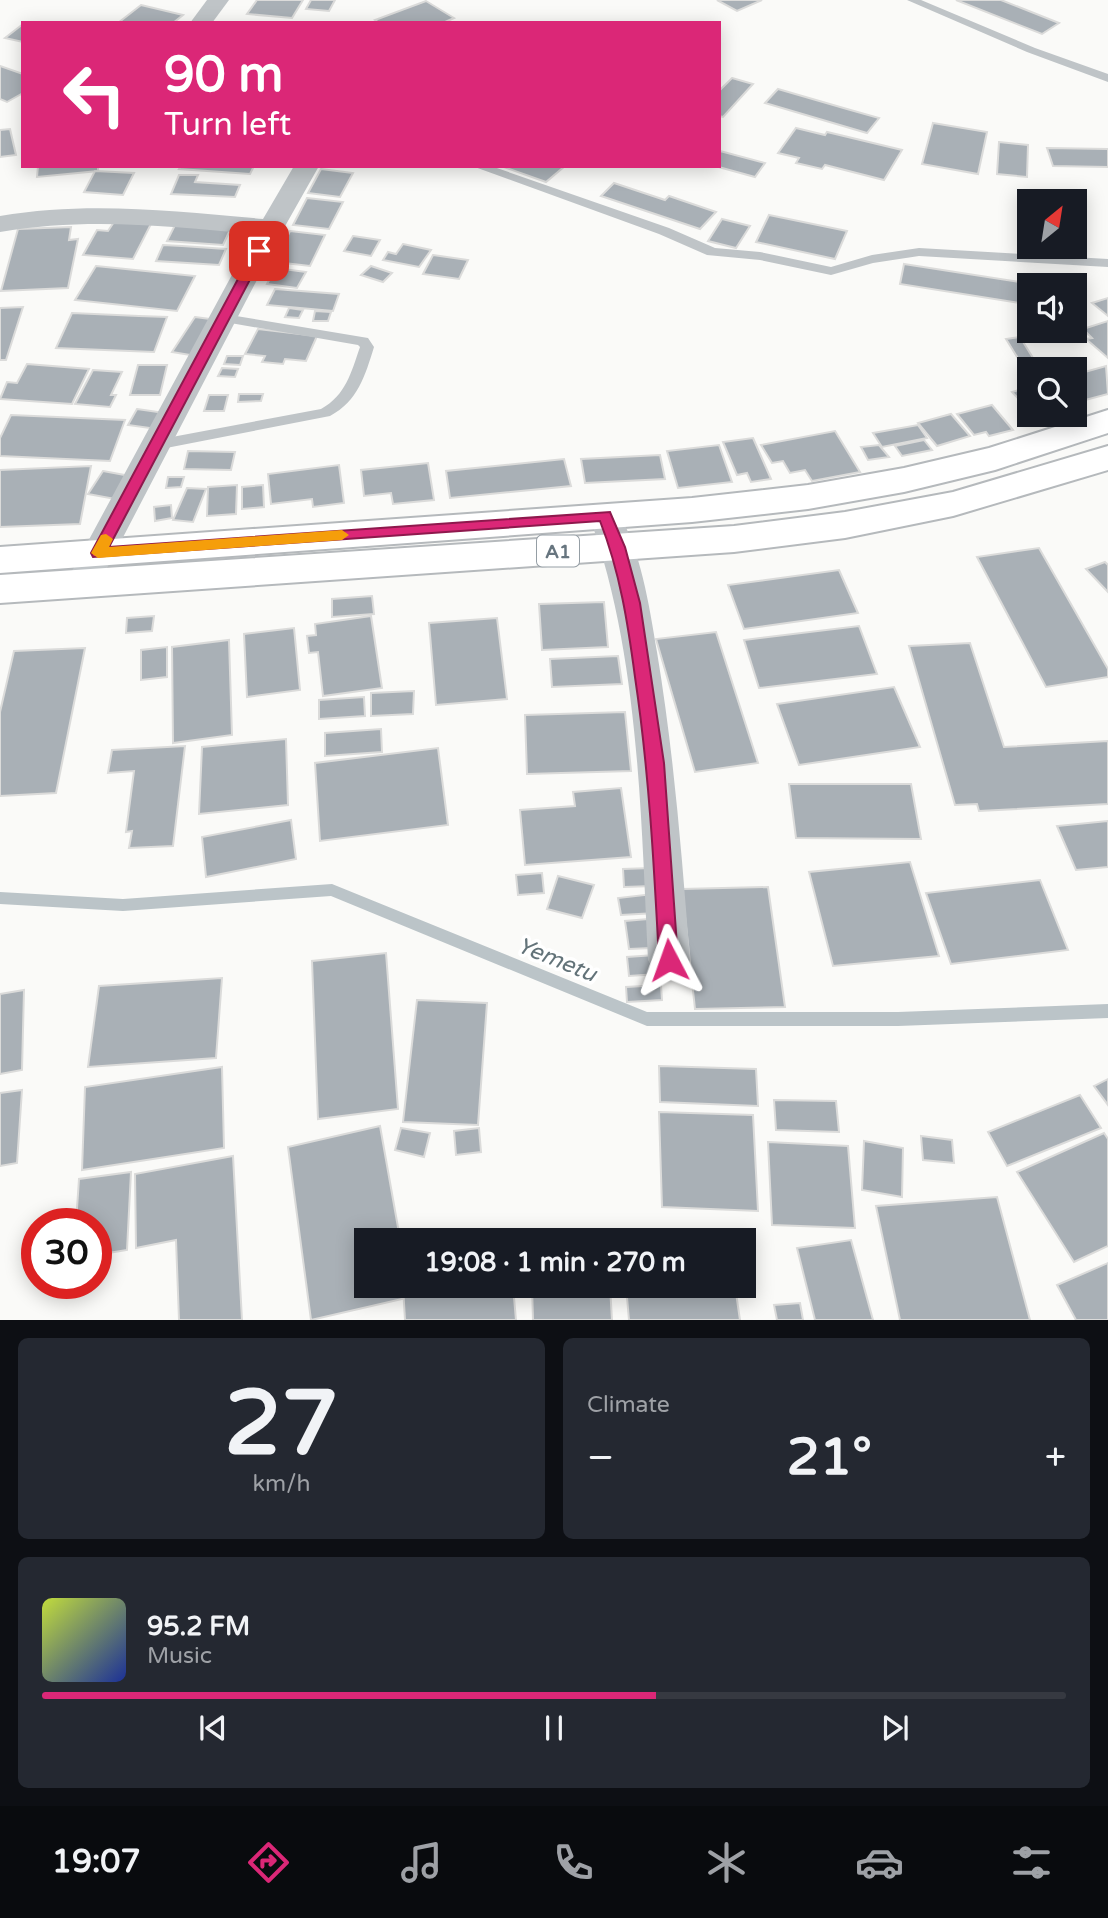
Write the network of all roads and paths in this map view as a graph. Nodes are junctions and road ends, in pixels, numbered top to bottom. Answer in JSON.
{"nodes":[{"id":1,"x":218,"y":0,"type":"edge"},
{"id":2,"x":912,"y":0,"type":"edge"},
{"id":3,"x":202,"y":21,"type":"edge"},
{"id":4,"x":1108,"y":79,"type":"edge"},
{"id":5,"x":306,"y":168,"type":"edge"},
{"id":6,"x":484,"y":168,"type":"edge"},
{"id":7,"x":0,"y":224,"type":"edge"},
{"id":8,"x":271,"y":228,"type":"junction"},
{"id":9,"x":1108,"y":263,"type":"edge"},
{"id":10,"x":224,"y":318,"type":"junction"},
{"id":11,"x":1108,"y":422,"type":"edge"},
{"id":12,"x":156,"y":445,"type":"junction"},
{"id":13,"x":1108,"y":458,"type":"edge"},
{"id":14,"x":611,"y":531,"type":"junction"},
{"id":15,"x":0,"y":560,"type":"edge"},
{"id":16,"x":90,"y":568,"type":"junction"},
{"id":17,"x":0,"y":589,"type":"edge"},
{"id":18,"x":669,"y":960,"type":"dead end"}],
"edges":[{"from":1,"to":3,"type":"street"},
{"from":2,"to":4,"type":"lane"},
{"from":5,"to":8,"type":"street"},
{"from":6,"to":9,"type":"lane"},
{"from":7,"to":8,"type":"street"},
{"from":8,"to":10,"type":"street"},
{"from":10,"to":12,"type":"street"},
{"from":10,"to":12,"type":"lane"},
{"from":11,"to":14,"type":"highway","number":"A1"},
{"from":12,"to":16,"type":"street"},
{"from":13,"to":14,"type":"highway","number":"A1"},
{"from":14,"to":16,"type":"highway","number":"A1"},
{"from":14,"to":18,"type":"street"},
{"from":15,"to":16,"type":"highway","number":"A1"},
{"from":16,"to":17,"type":"highway","number":"A1"}]}
